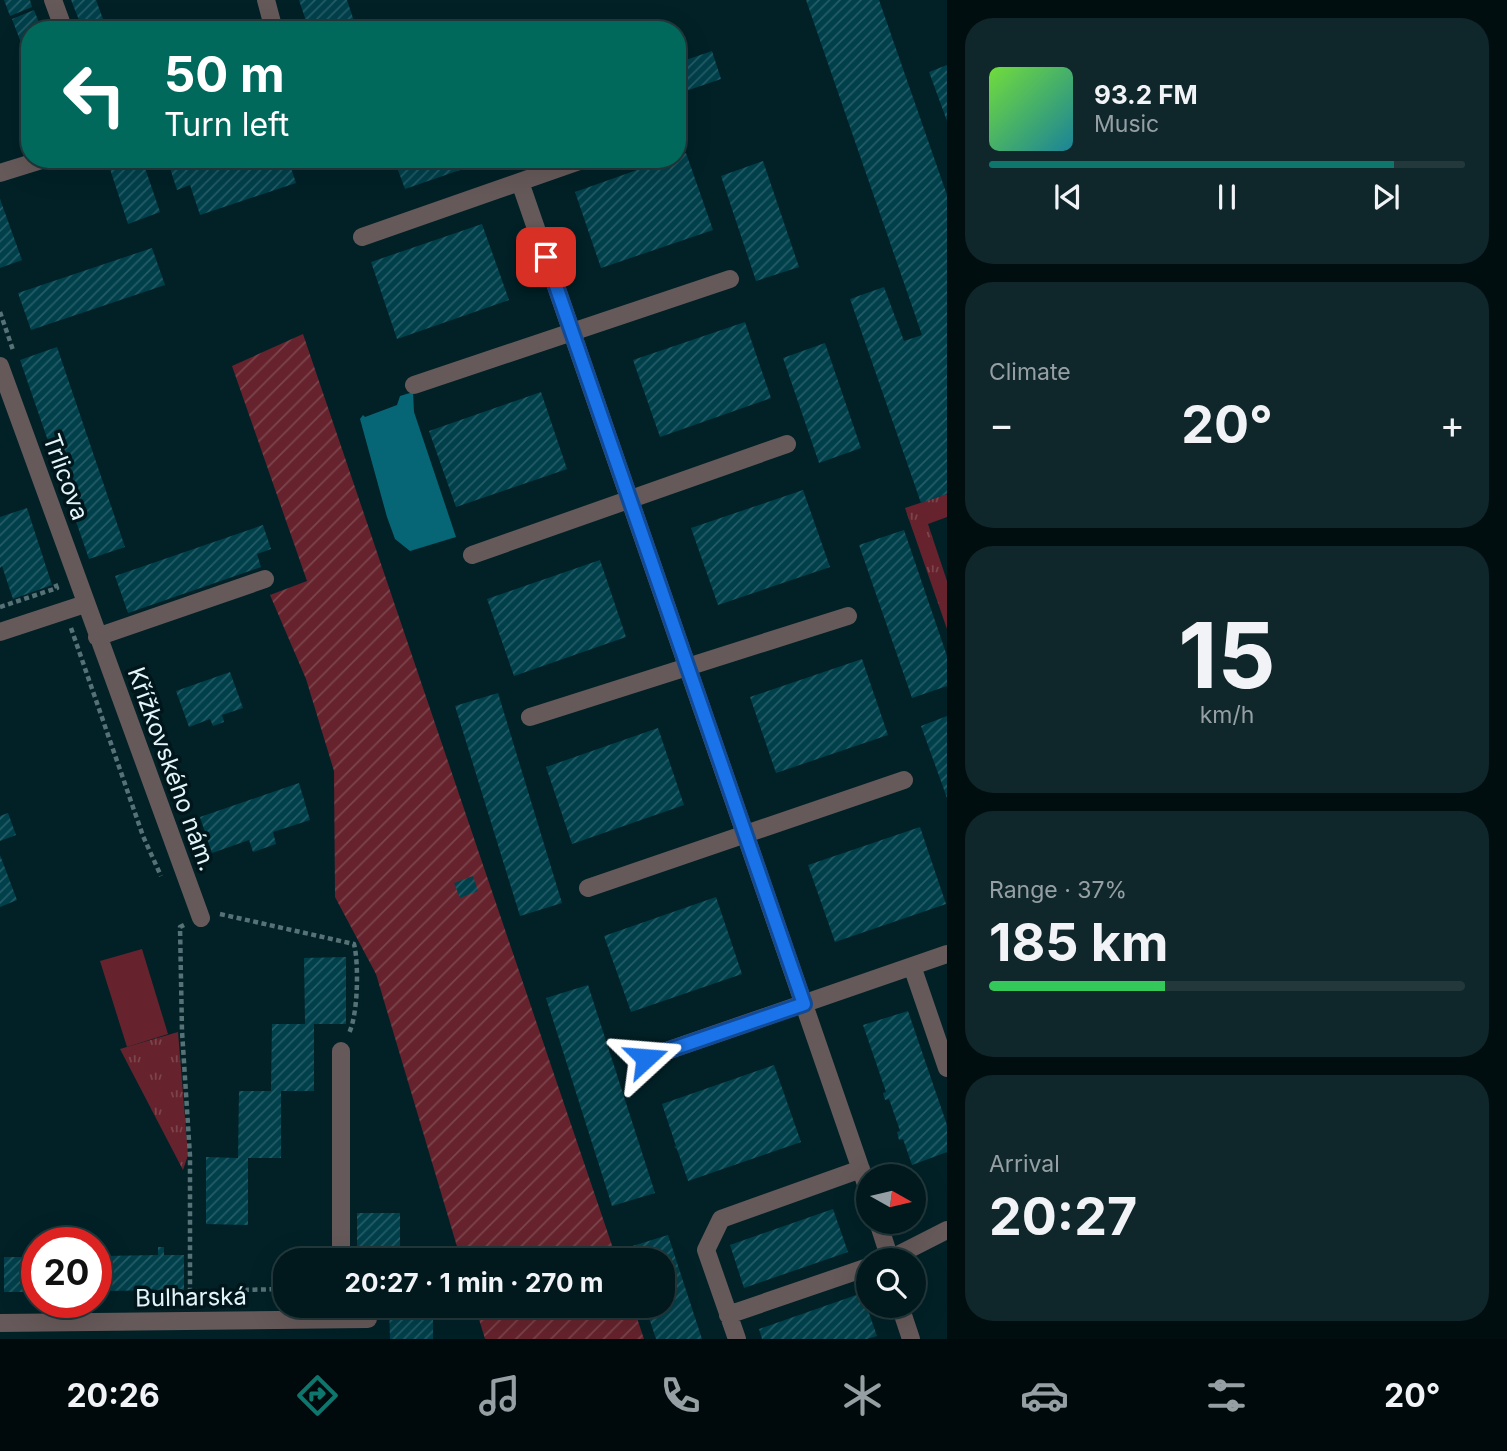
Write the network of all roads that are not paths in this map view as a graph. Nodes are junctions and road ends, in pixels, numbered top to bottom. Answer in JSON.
{"nodes":[{"id":1,"x":53,"y":0,"type":"edge"},
{"id":2,"x":266,"y":0,"type":"edge"},
{"id":3,"x":61,"y":21,"type":"edge"},
{"id":4,"x":272,"y":21,"type":"edge"},
{"id":5,"x":21,"y":166,"type":"edge"},
{"id":6,"x":560,"y":168,"type":"edge"},
{"id":7,"x":0,"y":173,"type":"edge"},
{"id":8,"x":520,"y":182,"type":"junction"},
{"id":9,"x":362,"y":237,"type":"dead end"},
{"id":10,"x":730,"y":279,"type":"dead end"},
{"id":11,"x":572,"y":332,"type":"junction"},
{"id":12,"x":8,"y":364,"type":"edge"},
{"id":13,"x":414,"y":385,"type":"dead end"},
{"id":14,"x":787,"y":443,"type":"dead end"},
{"id":15,"x":630,"y":499,"type":"junction"},
{"id":16,"x":472,"y":555,"type":"dead end"},
{"id":17,"x":265,"y":579,"type":"dead end"},
{"id":18,"x":85,"y":604,"type":"junction"},
{"id":19,"x":848,"y":617,"type":"dead end"},
{"id":20,"x":0,"y":632,"type":"edge"},
{"id":21,"x":97,"y":637,"type":"junction"},
{"id":22,"x":688,"y":667,"type":"junction"},
{"id":23,"x":530,"y":717,"type":"dead end"},
{"id":24,"x":904,"y":780,"type":"dead end"},
{"id":25,"x":745,"y":834,"type":"junction"},
{"id":26,"x":588,"y":888,"type":"dead end"},
{"id":27,"x":201,"y":918,"type":"road end"},
{"id":28,"x":947,"y":954,"type":"edge"},
{"id":29,"x":912,"y":966,"type":"junction"},
{"id":30,"x":804,"y":1004,"type":"junction"},
{"id":31,"x":341,"y":1051,"type":"road end"},
{"id":32,"x":646,"y":1058,"type":"dead end"},
{"id":33,"x":947,"y":1068,"type":"edge"},
{"id":34,"x":859,"y":1164,"type":"edge"},
{"id":35,"x":856,"y":1171,"type":"edge"},
{"id":36,"x":947,"y":1230,"type":"edge"},
{"id":37,"x":341,"y":1248,"type":"edge"},
{"id":38,"x":912,"y":1248,"type":"edge"},
{"id":39,"x":856,"y":1271,"type":"edge"},
{"id":40,"x":729,"y":1315,"type":"junction"},
{"id":41,"x":273,"y":1317,"type":"edge"},
{"id":42,"x":364,"y":1318,"type":"edge"},
{"id":43,"x":904,"y":1318,"type":"edge"},
{"id":44,"x":368,"y":1319,"type":"dead end"},
{"id":45,"x":0,"y":1323,"type":"edge"},
{"id":46,"x":737,"y":1339,"type":"edge"},
{"id":47,"x":911,"y":1339,"type":"edge"}],
"edges":[{"from":1,"to":3,"type":"street"},
{"from":2,"to":4,"type":"street"},
{"from":5,"to":7,"type":"street"},
{"from":6,"to":8,"type":"street"},
{"from":8,"to":9,"type":"street"},
{"from":8,"to":11,"type":"street"},
{"from":10,"to":11,"type":"street"},
{"from":11,"to":13,"type":"street"},
{"from":11,"to":15,"type":"street"},
{"from":12,"to":18,"type":"street","name":"Trlicova"},
{"from":14,"to":15,"type":"street"},
{"from":15,"to":16,"type":"street"},
{"from":15,"to":22,"type":"street"},
{"from":17,"to":21,"type":"street"},
{"from":18,"to":20,"type":"street"},
{"from":18,"to":21,"type":"street","name":"Křížkovského nám."},
{"from":19,"to":22,"type":"street"},
{"from":21,"to":27,"type":"street","name":"Křížkovského nám."},
{"from":22,"to":23,"type":"street"},
{"from":22,"to":25,"type":"street"},
{"from":24,"to":25,"type":"street"},
{"from":25,"to":26,"type":"street"},
{"from":25,"to":30,"type":"street"},
{"from":28,"to":29,"type":"street"},
{"from":29,"to":30,"type":"street"},
{"from":29,"to":33,"type":"street"},
{"from":30,"to":32,"type":"street"},
{"from":30,"to":34,"type":"street"},
{"from":31,"to":37,"type":"street"},
{"from":35,"to":40,"type":"street"},
{"from":36,"to":38,"type":"street"},
{"from":39,"to":40,"type":"street"},
{"from":40,"to":46,"type":"street"},
{"from":41,"to":45,"type":"street","name":"Bulharská"},
{"from":42,"to":44,"type":"street","name":"Bulharská"},
{"from":43,"to":47,"type":"street"}]}
